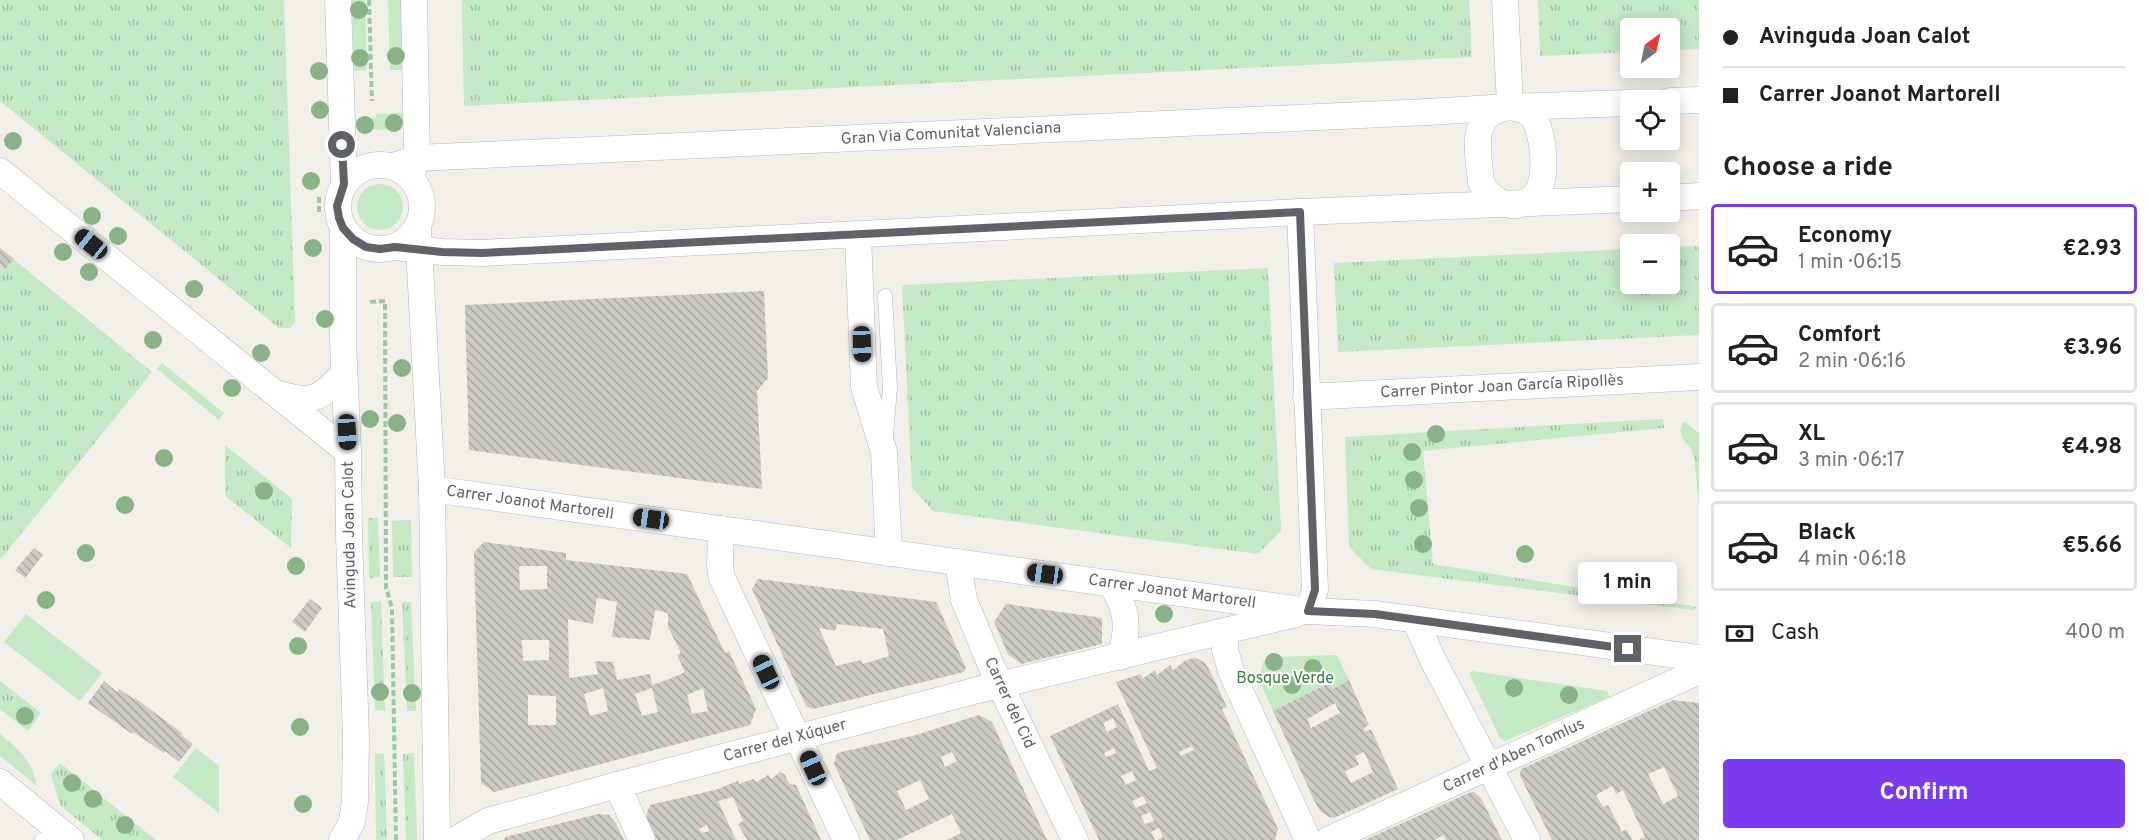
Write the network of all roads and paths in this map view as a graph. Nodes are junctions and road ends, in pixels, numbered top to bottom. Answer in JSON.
{"nodes":[{"id":1,"x":338,"y":0,"type":"edge"},
{"id":2,"x":369,"y":0,"type":"edge"},
{"id":3,"x":414,"y":0,"type":"edge"},
{"id":4,"x":1505,"y":0,"type":"edge"},
{"id":5,"x":372,"y":91,"type":"dead end"},
{"id":6,"x":1699,"y":100,"type":"edge"},
{"id":7,"x":1680,"y":101,"type":"edge"},
{"id":8,"x":1620,"y":103,"type":"edge"},
{"id":9,"x":1510,"y":107,"type":"junction"},
{"id":10,"x":408,"y":167,"type":"junction"},
{"id":11,"x":0,"y":171,"type":"edge"},
{"id":12,"x":344,"y":184,"type":"junction"},
{"id":13,"x":1699,"y":196,"type":"edge"},
{"id":14,"x":1680,"y":197,"type":"edge"},
{"id":15,"x":1620,"y":200,"type":"edge"},
{"id":16,"x":1516,"y":205,"type":"junction"},
{"id":17,"x":1300,"y":212,"type":"junction"},
{"id":18,"x":343,"y":228,"type":"junction"},
{"id":19,"x":858,"y":235,"type":"junction"},
{"id":20,"x":410,"y":242,"type":"junction"},
{"id":21,"x":885,"y":296,"type":"dead end"},
{"id":22,"x":344,"y":373,"type":"junction"},
{"id":23,"x":1699,"y":377,"type":"edge"},
{"id":24,"x":275,"y":393,"type":"junction"},
{"id":25,"x":1306,"y":397,"type":"junction"},
{"id":26,"x":348,"y":452,"type":"junction"},
{"id":27,"x":884,"y":452,"type":"junction"},
{"id":28,"x":432,"y":489,"type":"junction"},
{"id":29,"x":721,"y":529,"type":"junction"},
{"id":30,"x":889,"y":553,"type":"junction"},
{"id":31,"x":958,"y":562,"type":"junction"},
{"id":32,"x":1111,"y":583,"type":"junction"},
{"id":33,"x":1308,"y":611,"type":"junction"},
{"id":34,"x":1415,"y":620,"type":"junction"},
{"id":35,"x":1225,"y":631,"type":"junction"},
{"id":36,"x":1120,"y":657,"type":"junction"},
{"id":37,"x":1699,"y":658,"type":"edge"},
{"id":38,"x":1699,"y":671,"type":"edge"},
{"id":39,"x":1000,"y":686,"type":"junction"},
{"id":40,"x":798,"y":737,"type":"junction"},
{"id":41,"x":1490,"y":767,"type":"junction"},
{"id":42,"x":0,"y":782,"type":"edge"},
{"id":43,"x":616,"y":785,"type":"junction"},
{"id":44,"x":59,"y":838,"type":"edge"},
{"id":45,"x":342,"y":840,"type":"edge"},
{"id":46,"x":437,"y":840,"type":"edge"},
{"id":47,"x":455,"y":840,"type":"edge"},
{"id":48,"x":642,"y":840,"type":"edge"},
{"id":49,"x":846,"y":840,"type":"edge"},
{"id":50,"x":1075,"y":840,"type":"edge"},
{"id":51,"x":1308,"y":840,"type":"edge"},
{"id":52,"x":1328,"y":840,"type":"edge"},
{"id":53,"x":1527,"y":840,"type":"edge"}],
"edges":[{"from":1,"to":12,"type":"street"},
{"from":2,"to":5,"type":"path"},
{"from":3,"to":10,"type":"street"},
{"from":4,"to":9,"type":"street"},
{"from":6,"to":7,"type":"street"},
{"from":8,"to":9,"type":"street","name":"Gran Via Comunitat Valenciana"},
{"from":9,"to":10,"type":"street","name":"Gran Via Comunitat Valenciana"},
{"from":9,"to":16,"type":"street"},
{"from":9,"to":16,"type":"street","name":"Gran Via Comunitat Valenciana"},
{"from":10,"to":12,"type":"street"},
{"from":10,"to":20,"type":"street"},
{"from":11,"to":24,"type":"street"},
{"from":12,"to":18,"type":"street"},
{"from":13,"to":14,"type":"street"},
{"from":15,"to":16,"type":"street","name":"Gran Via Comunitat Valenciana"},
{"from":16,"to":17,"type":"street","name":"Gran Via Comunitat Valenciana"},
{"from":17,"to":19,"type":"street","name":"Gran Via Comunitat Valenciana"},
{"from":17,"to":25,"type":"street"},
{"from":18,"to":20,"type":"street"},
{"from":18,"to":22,"type":"street","name":"Avinguda Joan Calot"},
{"from":19,"to":20,"type":"street","name":"Gran Via Comunitat Valenciana"},
{"from":19,"to":27,"type":"street"},
{"from":20,"to":28,"type":"street"},
{"from":21,"to":27,"type":"lane"},
{"from":22,"to":24,"type":"street"},
{"from":22,"to":26,"type":"street","name":"Avinguda Joan Calot"},
{"from":23,"to":25,"type":"street","name":"Carrer Pintor Joan García Ripollès"},
{"from":24,"to":26,"type":"street"},
{"from":25,"to":33,"type":"street"},
{"from":26,"to":45,"type":"street","name":"Avinguda Joan Calot"},
{"from":27,"to":30,"type":"street"},
{"from":28,"to":29,"type":"street","name":"Carrer Joanot Martorell"},
{"from":28,"to":46,"type":"street"},
{"from":29,"to":30,"type":"street","name":"Carrer Joanot Martorell"},
{"from":29,"to":40,"type":"street"},
{"from":30,"to":31,"type":"street","name":"Carrer Joanot Martorell"},
{"from":31,"to":32,"type":"street","name":"Carrer Joanot Martorell"},
{"from":31,"to":39,"type":"street","name":"Carrer del Cid"},
{"from":32,"to":33,"type":"street","name":"Carrer Joanot Martorell"},
{"from":32,"to":36,"type":"street"},
{"from":33,"to":34,"type":"street","name":"Carrer Joanot Martorell"},
{"from":33,"to":35,"type":"street","name":"Carrer del Xúquer"},
{"from":34,"to":37,"type":"street","name":"Carrer Joanot Martorell"},
{"from":34,"to":41,"type":"street"},
{"from":35,"to":36,"type":"street","name":"Carrer del Xúquer"},
{"from":35,"to":51,"type":"street"},
{"from":36,"to":39,"type":"street","name":"Carrer del Xúquer"},
{"from":38,"to":41,"type":"street","name":"Carrer d'Aben Tomlus"},
{"from":39,"to":40,"type":"street","name":"Carrer del Xúquer"},
{"from":39,"to":50,"type":"street","name":"Carrer del Cid"},
{"from":40,"to":43,"type":"street","name":"Carrer del Xúquer"},
{"from":40,"to":49,"type":"street"},
{"from":41,"to":52,"type":"street","name":"Carrer d'Aben Tomlus"},
{"from":41,"to":53,"type":"street"},
{"from":42,"to":44,"type":"street"},
{"from":43,"to":47,"type":"street","name":"Carrer del Xúquer"},
{"from":43,"to":48,"type":"street"}]}
